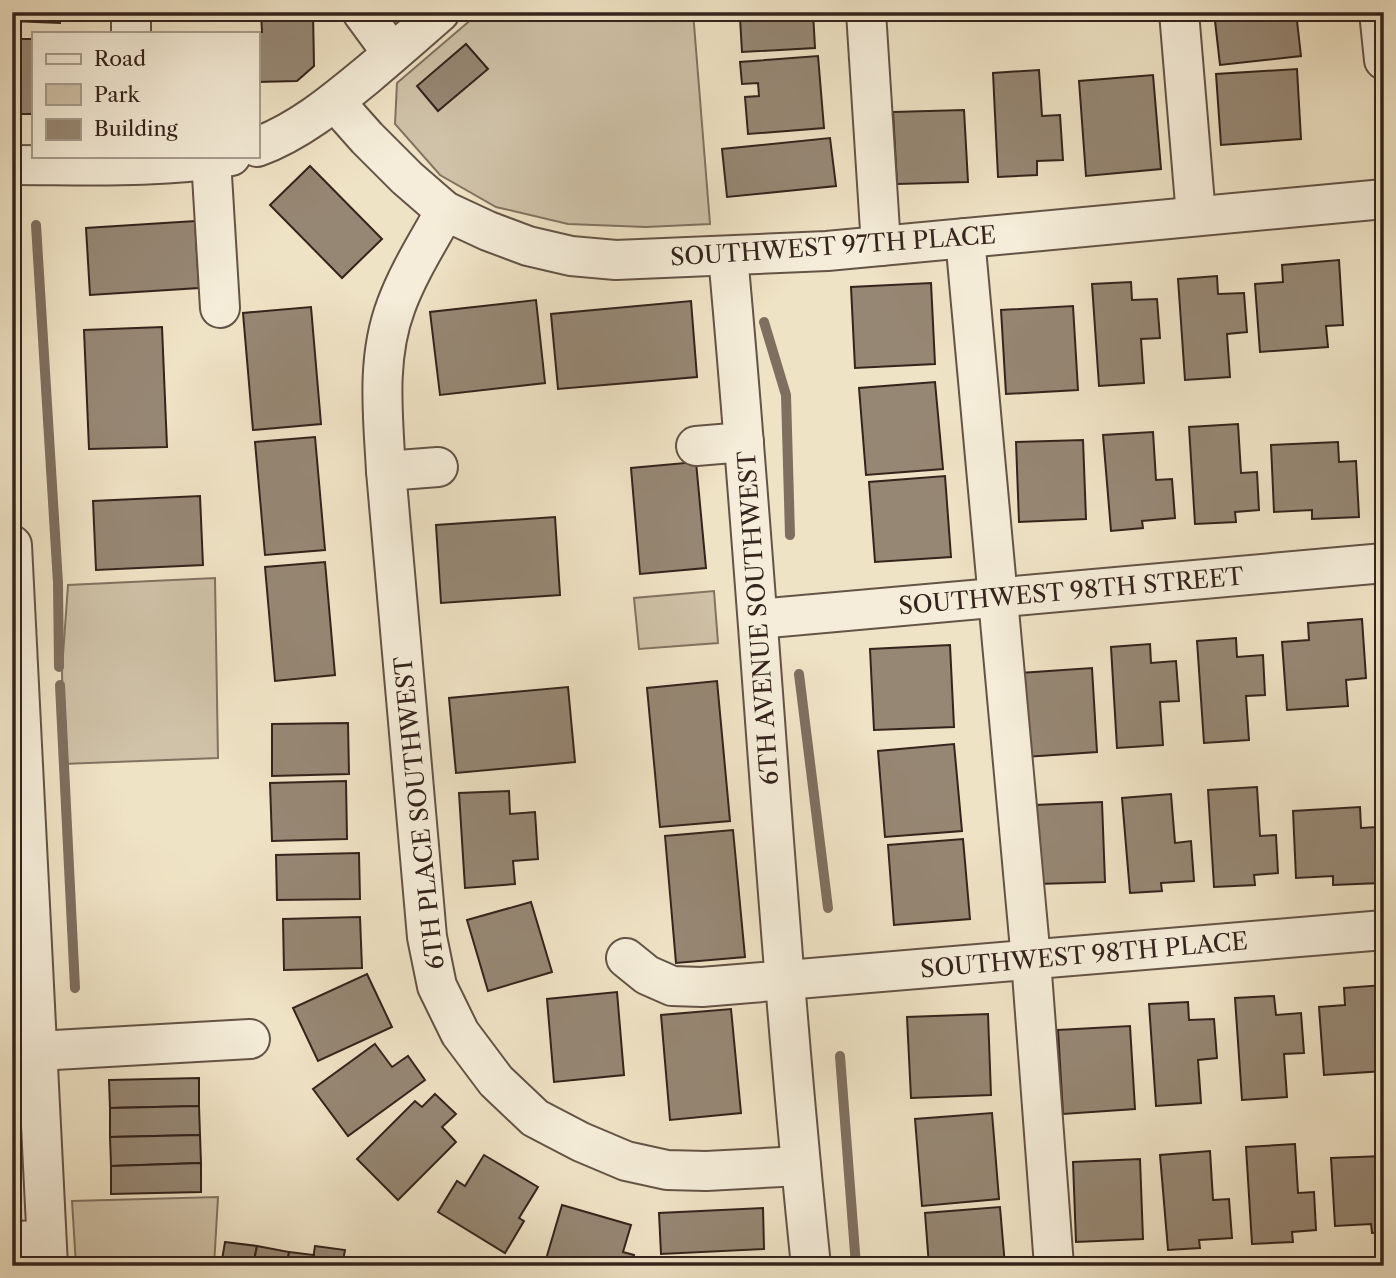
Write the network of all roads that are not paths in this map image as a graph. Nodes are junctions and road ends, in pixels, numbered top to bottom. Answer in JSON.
{"nodes":[{"id":1,"x":131,"y":12,"type":"edge"},
{"id":2,"x":362,"y":12,"type":"edge"},
{"id":3,"x":440,"y":12,"type":"edge"},
{"id":4,"x":866,"y":12,"type":"edge"},
{"id":5,"x":1179,"y":12,"type":"edge"},
{"id":6,"x":1379,"y":12,"type":"edge"},
{"id":7,"x":131,"y":32,"type":"edge"},
{"id":8,"x":393,"y":53,"type":"junction"},
{"id":9,"x":1384,"y":60,"type":"edge"},
{"id":10,"x":335,"y":102,"type":"junction"},
{"id":11,"x":259,"y":147,"type":"edge"},
{"id":12,"x":221,"y":158,"type":"edge"},
{"id":13,"x":130,"y":160,"type":"edge"},
{"id":14,"x":12,"y":165,"type":"edge"},
{"id":15,"x":1384,"y":198,"type":"edge"},
{"id":16,"x":445,"y":211,"type":"junction"},
{"id":17,"x":1196,"y":216,"type":"junction"},
{"id":18,"x":965,"y":238,"type":"junction"},
{"id":19,"x":881,"y":246,"type":"junction"},
{"id":20,"x":728,"y":256,"type":"junction"},
{"id":21,"x":220,"y":308,"type":"dead end"},
{"id":22,"x":744,"y":442,"type":"junction"},
{"id":23,"x":696,"y":446,"type":"dead end"},
{"id":24,"x":439,"y":467,"type":"dead end"},
{"id":25,"x":386,"y":471,"type":"junction"},
{"id":26,"x":12,"y":545,"type":"edge"},
{"id":27,"x":1384,"y":563,"type":"edge"},
{"id":28,"x":13,"y":564,"type":"edge"},
{"id":29,"x":998,"y":597,"type":"junction"},
{"id":30,"x":758,"y":618,"type":"junction"},
{"id":31,"x":1384,"y":930,"type":"edge"},
{"id":32,"x":625,"y":958,"type":"dead end"},
{"id":33,"x":1031,"y":960,"type":"junction"},
{"id":34,"x":785,"y":981,"type":"junction"},
{"id":35,"x":23,"y":985,"type":"edge"},
{"id":36,"x":250,"y":1039,"type":"dead end"},
{"id":37,"x":37,"y":1051,"type":"junction"},
{"id":38,"x":801,"y":1166,"type":"junction"},
{"id":39,"x":36,"y":1249,"type":"edge"},
{"id":40,"x":811,"y":1266,"type":"edge"},
{"id":41,"x":1054,"y":1266,"type":"edge"}],
"edges":[{"from":1,"to":7,"type":"street"},
{"from":2,"to":8,"type":"street"},
{"from":3,"to":8,"type":"street"},
{"from":4,"to":19,"type":"street"},
{"from":5,"to":17,"type":"street"},
{"from":6,"to":9,"type":"street"},
{"from":8,"to":10,"type":"street"},
{"from":10,"to":11,"type":"street"},
{"from":10,"to":16,"type":"street","name":"SOUTHWEST 97TH PLACE"},
{"from":12,"to":13,"type":"street"},
{"from":12,"to":21,"type":"street"},
{"from":13,"to":14,"type":"street"},
{"from":15,"to":17,"type":"street","name":"SOUTHWEST 97TH PLACE"},
{"from":16,"to":20,"type":"street","name":"SOUTHWEST 97TH PLACE"},
{"from":16,"to":25,"type":"street","name":"6TH PLACE SOUTHWEST"},
{"from":17,"to":18,"type":"street","name":"SOUTHWEST 97TH PLACE"},
{"from":18,"to":19,"type":"street","name":"SOUTHWEST 97TH PLACE"},
{"from":18,"to":29,"type":"street"},
{"from":19,"to":20,"type":"street","name":"SOUTHWEST 97TH PLACE"},
{"from":20,"to":22,"type":"street","name":"6TH AVENUE SOUTHWEST"},
{"from":22,"to":23,"type":"street"},
{"from":22,"to":30,"type":"street","name":"6TH AVENUE SOUTHWEST"},
{"from":24,"to":25,"type":"street"},
{"from":25,"to":38,"type":"street","name":"6TH PLACE SOUTHWEST"},
{"from":26,"to":28,"type":"street"},
{"from":27,"to":29,"type":"street","name":"SOUTHWEST 98TH STREET"},
{"from":28,"to":35,"type":"street"},
{"from":29,"to":30,"type":"street","name":"SOUTHWEST 98TH STREET"},
{"from":29,"to":33,"type":"street"},
{"from":30,"to":34,"type":"street","name":"6TH AVENUE SOUTHWEST"},
{"from":31,"to":33,"type":"street","name":"SOUTHWEST 98TH PLACE"},
{"from":32,"to":34,"type":"street"},
{"from":33,"to":34,"type":"street","name":"SOUTHWEST 98TH PLACE"},
{"from":33,"to":41,"type":"street"},
{"from":34,"to":38,"type":"street","name":"6TH AVENUE SOUTHWEST"},
{"from":35,"to":37,"type":"street"},
{"from":36,"to":37,"type":"street"},
{"from":37,"to":39,"type":"street"},
{"from":38,"to":40,"type":"street","name":"6TH AVENUE SOUTHWEST"}]}
